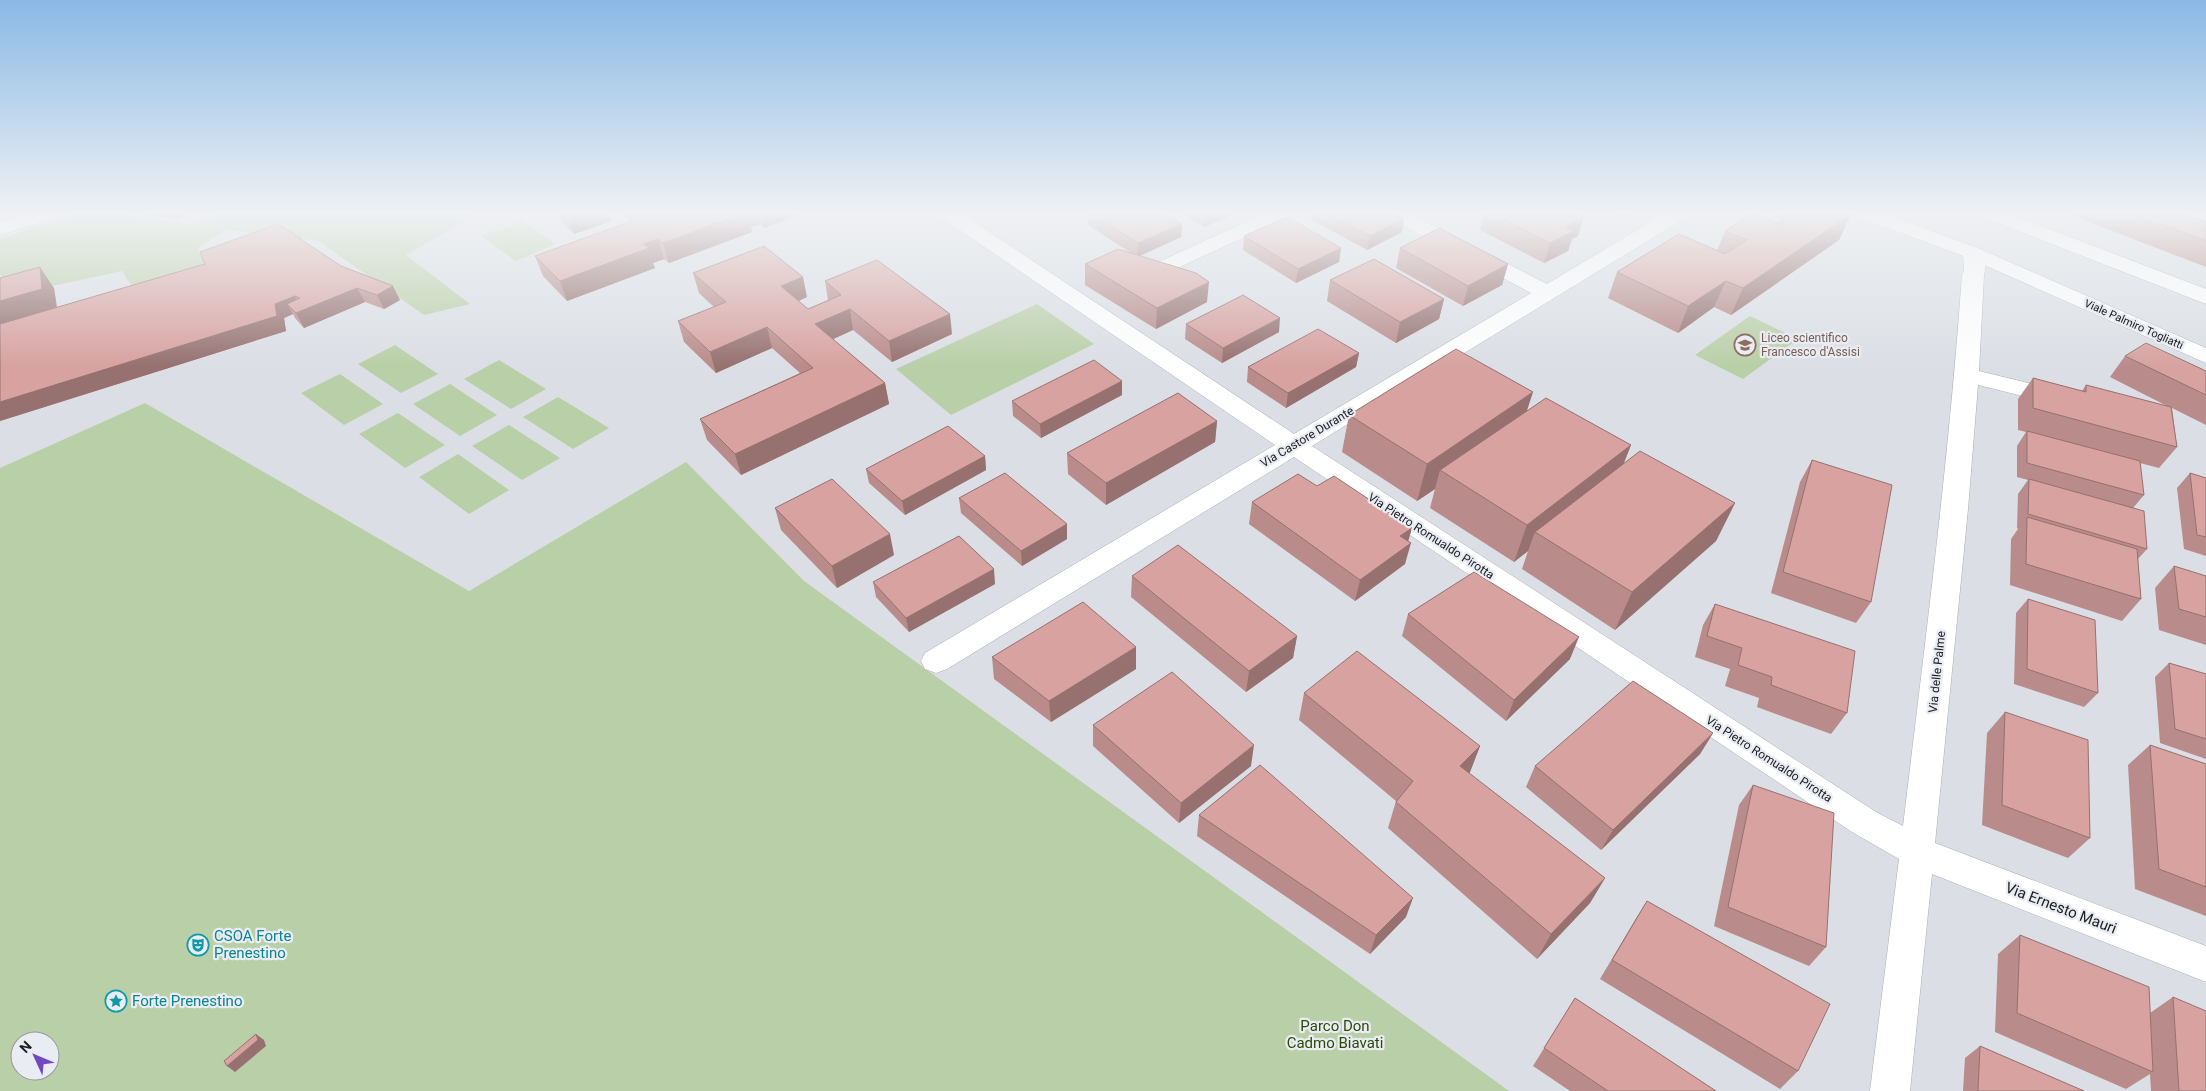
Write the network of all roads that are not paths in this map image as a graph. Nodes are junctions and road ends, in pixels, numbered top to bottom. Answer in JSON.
{"nodes":[{"id":1,"x":1025,"y":265,"type":"edge"},
{"id":2,"x":1168,"y":265,"type":"edge"},
{"id":3,"x":1494,"y":265,"type":"edge"},
{"id":4,"x":1594,"y":265,"type":"edge"},
{"id":5,"x":1974,"y":265,"type":"edge"},
{"id":6,"x":2000,"y":265,"type":"edge"},
{"id":7,"x":2123,"y":265,"type":"edge"},
{"id":8,"x":1155,"y":271,"type":"edge"},
{"id":9,"x":1548,"y":293,"type":"junction"},
{"id":10,"x":2206,"y":297,"type":"edge"},
{"id":11,"x":2206,"y":356,"type":"edge"},
{"id":12,"x":1967,"y":375,"type":"junction"},
{"id":13,"x":2081,"y":404,"type":"edge"},
{"id":14,"x":1294,"y":445,"type":"junction"},
{"id":15,"x":936,"y":661,"type":"dead end"},
{"id":16,"x":1917,"y":852,"type":"junction"},
{"id":17,"x":2206,"y":964,"type":"edge"},
{"id":18,"x":1890,"y":1091,"type":"edge"}],
"edges":[{"from":1,"to":14,"type":"street","name":"Via Pietro Romualdo Pirotta"},
{"from":2,"to":8,"type":"street"},
{"from":3,"to":9,"type":"street"},
{"from":4,"to":9,"type":"street","name":"Via Castore Durante"},
{"from":5,"to":12,"type":"street","name":"Via delle Palme"},
{"from":6,"to":11,"type":"street","name":"Viale Palmiro Togliatti"},
{"from":7,"to":10,"type":"street"},
{"from":9,"to":14,"type":"street","name":"Via Castore Durante"},
{"from":12,"to":13,"type":"street"},
{"from":12,"to":16,"type":"street","name":"Via delle Palme"},
{"from":14,"to":15,"type":"street","name":"Via Castore Durante"},
{"from":14,"to":16,"type":"street","name":"Via Pietro Romualdo Pirotta"},
{"from":16,"to":17,"type":"street","name":"Via Ernesto Mauri"},
{"from":16,"to":18,"type":"street","name":"Via delle Palme"}]}
